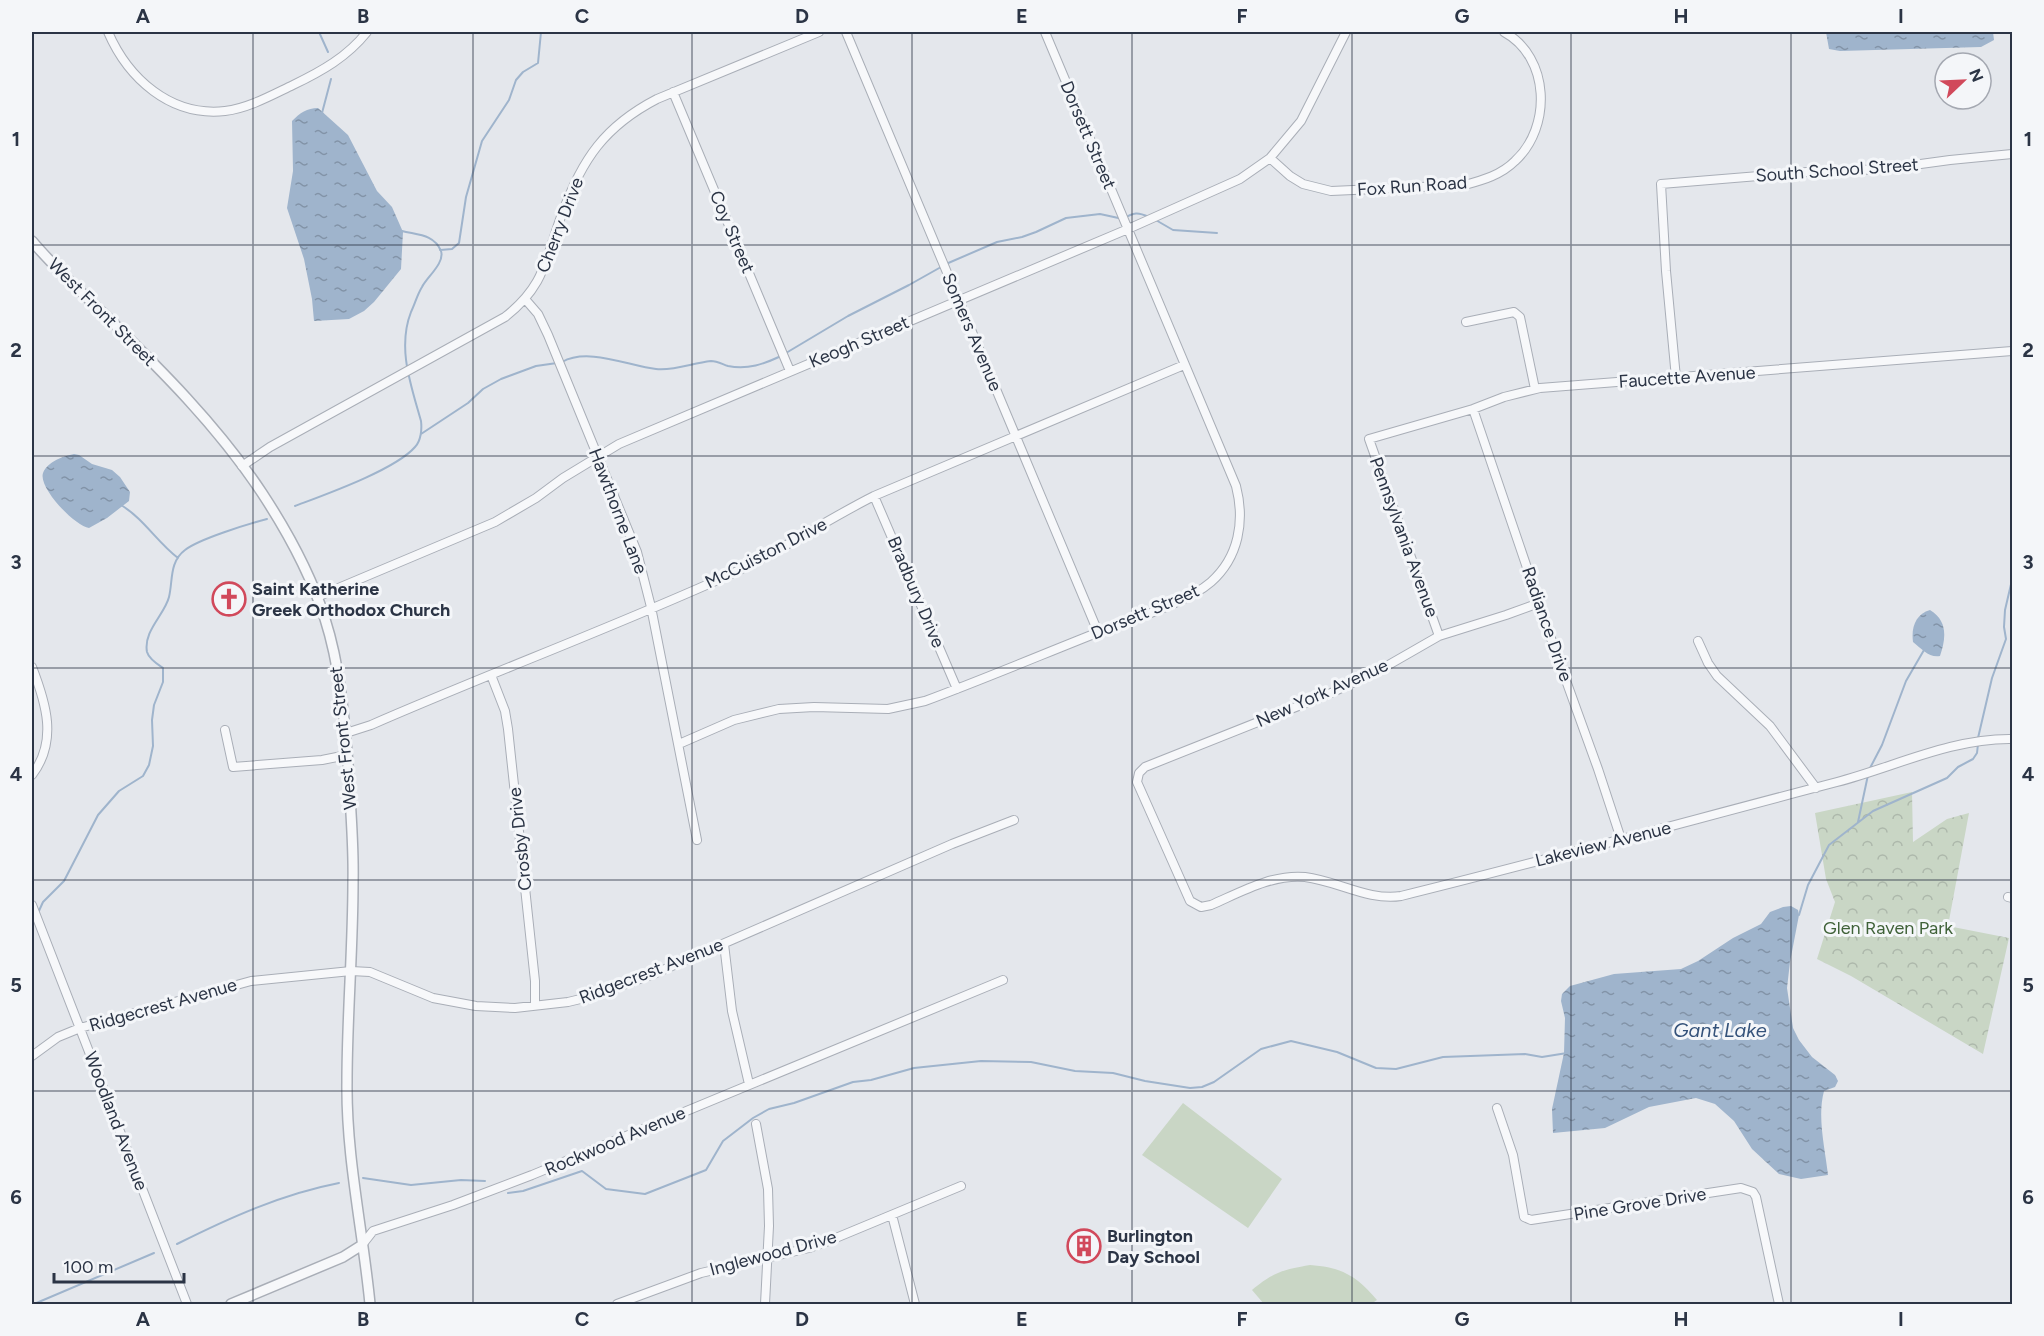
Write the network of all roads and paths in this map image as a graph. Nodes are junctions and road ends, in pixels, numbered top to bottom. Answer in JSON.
{"nodes":[{"id":1,"x":108,"y":32,"type":"edge"},
{"id":2,"x":367,"y":32,"type":"edge"},
{"id":3,"x":819,"y":32,"type":"edge"},
{"id":4,"x":846,"y":32,"type":"edge"},
{"id":5,"x":1045,"y":32,"type":"edge"},
{"id":6,"x":1346,"y":32,"type":"edge"},
{"id":7,"x":1504,"y":32,"type":"edge"},
{"id":8,"x":673,"y":92,"type":"junction"},
{"id":9,"x":2013,"y":154,"type":"edge"},
{"id":10,"x":1270,"y":158,"type":"junction"},
{"id":11,"x":1128,"y":229,"type":"junction"},
{"id":12,"x":32,"y":241,"type":"edge"},
{"id":13,"x":525,"y":299,"type":"junction"},
{"id":14,"x":959,"y":300,"type":"junction"},
{"id":15,"x":1466,"y":322,"type":"dead end"},
{"id":16,"x":2013,"y":351,"type":"edge"},
{"id":17,"x":1185,"y":365,"type":"junction"},
{"id":18,"x":790,"y":371,"type":"junction"},
{"id":19,"x":1676,"y":378,"type":"junction"},
{"id":20,"x":1535,"y":389,"type":"junction"},
{"id":21,"x":1473,"y":409,"type":"junction"},
{"id":22,"x":1016,"y":436,"type":"junction"},
{"id":23,"x":1369,"y":439,"type":"joint"},
{"id":24,"x":597,"y":456,"type":"junction"},
{"id":25,"x":242,"y":466,"type":"junction"},
{"id":26,"x":874,"y":496,"type":"junction"},
{"id":27,"x":317,"y":597,"type":"junction"},
{"id":28,"x":1539,"y":603,"type":"junction"},
{"id":29,"x":651,"y":608,"type":"junction"},
{"id":30,"x":1098,"y":632,"type":"junction"},
{"id":31,"x":1439,"y":636,"type":"junction"},
{"id":32,"x":1698,"y":641,"type":"dead end"},
{"id":33,"x":32,"y":668,"type":"edge"},
{"id":34,"x":491,"y":675,"type":"junction"},
{"id":35,"x":957,"y":689,"type":"junction"},
{"id":36,"x":225,"y":730,"type":"dead end"},
{"id":37,"x":346,"y":734,"type":"junction"},
{"id":38,"x":2013,"y":739,"type":"edge"},
{"id":39,"x":679,"y":744,"type":"junction"},
{"id":40,"x":347,"y":755,"type":"junction"},
{"id":41,"x":32,"y":775,"type":"edge"},
{"id":42,"x":1816,"y":788,"type":"junction"},
{"id":43,"x":1014,"y":819,"type":"dead end"},
{"id":44,"x":697,"y":840,"type":"dead end"},
{"id":45,"x":1620,"y":840,"type":"junction"},
{"id":46,"x":32,"y":905,"type":"edge"},
{"id":47,"x":1196,"y":905,"type":"joint"},
{"id":48,"x":724,"y":944,"type":"junction"},
{"id":49,"x":351,"y":971,"type":"junction"},
{"id":50,"x":1003,"y":980,"type":"dead end"},
{"id":51,"x":535,"y":1005,"type":"junction"},
{"id":52,"x":80,"y":1028,"type":"junction"},
{"id":53,"x":32,"y":1056,"type":"edge"},
{"id":54,"x":749,"y":1084,"type":"junction"},
{"id":55,"x":1497,"y":1108,"type":"dead end"},
{"id":56,"x":756,"y":1124,"type":"dead end"},
{"id":57,"x":961,"y":1186,"type":"dead end"},
{"id":58,"x":892,"y":1215,"type":"junction"},
{"id":59,"x":362,"y":1245,"type":"junction"},
{"id":60,"x":768,"y":1257,"type":"junction"},
{"id":61,"x":187,"y":1305,"type":"edge"},
{"id":62,"x":231,"y":1305,"type":"edge"},
{"id":63,"x":370,"y":1305,"type":"edge"},
{"id":64,"x":617,"y":1305,"type":"edge"},
{"id":65,"x":765,"y":1305,"type":"edge"},
{"id":66,"x":915,"y":1305,"type":"edge"},
{"id":67,"x":1779,"y":1305,"type":"edge"}],
"edges":[{"from":1,"to":2,"type":"street"},
{"from":3,"to":8,"type":"street","name":"Cherry Drive"},
{"from":4,"to":14,"type":"street","name":"Somers Avenue"},
{"from":5,"to":11,"type":"street","name":"Dorsett Street"},
{"from":6,"to":10,"type":"street","name":"Keogh Street"},
{"from":7,"to":10,"type":"street","name":"Fox Run Road"},
{"from":8,"to":13,"type":"street","name":"Cherry Drive"},
{"from":8,"to":18,"type":"street","name":"Coy Street"},
{"from":9,"to":19,"type":"street","name":"South School Street"},
{"from":10,"to":11,"type":"street","name":"Keogh Street"},
{"from":11,"to":14,"type":"street","name":"Keogh Street"},
{"from":11,"to":17,"type":"street","name":"Dorsett Street"},
{"from":12,"to":25,"type":"street","name":"West Front Street"},
{"from":13,"to":24,"type":"street","name":"Hawthorne Lane"},
{"from":13,"to":25,"type":"street","name":"Cherry Drive"},
{"from":14,"to":18,"type":"street","name":"Keogh Street"},
{"from":14,"to":22,"type":"street","name":"Somers Avenue"},
{"from":15,"to":20,"type":"street"},
{"from":16,"to":19,"type":"street","name":"Faucette Avenue"},
{"from":17,"to":22,"type":"street","name":"McCuiston Drive"},
{"from":17,"to":30,"type":"street","name":"Dorsett Street"},
{"from":18,"to":24,"type":"street","name":"Keogh Street"},
{"from":19,"to":20,"type":"street","name":"Faucette Avenue"},
{"from":20,"to":21,"type":"street","name":"Faucette Avenue"},
{"from":21,"to":23,"type":"street","name":"Faucette Avenue"},
{"from":21,"to":28,"type":"street","name":"Radiance Drive"},
{"from":22,"to":26,"type":"street","name":"McCuiston Drive"},
{"from":22,"to":30,"type":"street","name":"Somers Avenue"},
{"from":23,"to":31,"type":"street","name":"Pennsylvania Avenue"},
{"from":24,"to":27,"type":"street","name":"Keogh Street"},
{"from":24,"to":29,"type":"street","name":"Hawthorne Lane"},
{"from":25,"to":27,"type":"street","name":"West Front Street"},
{"from":26,"to":29,"type":"street","name":"McCuiston Drive"},
{"from":26,"to":35,"type":"street","name":"Bradbury Drive"},
{"from":27,"to":37,"type":"street","name":"West Front Street"},
{"from":28,"to":31,"type":"street","name":"New York Avenue"},
{"from":28,"to":45,"type":"street","name":"Radiance Drive"},
{"from":29,"to":34,"type":"street","name":"McCuiston Drive"},
{"from":29,"to":39,"type":"street","name":"Hawthorne Lane"},
{"from":30,"to":35,"type":"street","name":"Dorsett Street"},
{"from":31,"to":47,"type":"street","name":"New York Avenue"},
{"from":32,"to":42,"type":"street"},
{"from":33,"to":41,"type":"street"},
{"from":34,"to":37,"type":"street","name":"McCuiston Drive"},
{"from":34,"to":51,"type":"street","name":"Crosby Drive"},
{"from":35,"to":39,"type":"street","name":"Dorsett Street"},
{"from":36,"to":40,"type":"street"},
{"from":37,"to":40,"type":"street","name":"West Front Street"},
{"from":38,"to":42,"type":"street","name":"Lakeview Avenue"},
{"from":39,"to":44,"type":"street","name":"Hawthorne Lane"},
{"from":40,"to":49,"type":"street","name":"West Front Street"},
{"from":42,"to":45,"type":"street","name":"Lakeview Avenue"},
{"from":43,"to":48,"type":"street","name":"Ridgecrest Avenue"},
{"from":45,"to":47,"type":"street","name":"Lakeview Avenue"},
{"from":46,"to":52,"type":"street","name":"Woodland Avenue"},
{"from":48,"to":51,"type":"street","name":"Ridgecrest Avenue"},
{"from":48,"to":54,"type":"street"},
{"from":49,"to":51,"type":"street","name":"Ridgecrest Avenue"},
{"from":49,"to":52,"type":"street","name":"Ridgecrest Avenue"},
{"from":49,"to":59,"type":"street","name":"West Front Street"},
{"from":50,"to":54,"type":"street","name":"Rockwood Avenue"},
{"from":52,"to":53,"type":"street","name":"Ridgecrest Avenue"},
{"from":52,"to":61,"type":"street","name":"Woodland Avenue"},
{"from":54,"to":59,"type":"street","name":"Rockwood Avenue"},
{"from":55,"to":67,"type":"street","name":"Pine Grove Drive"},
{"from":56,"to":60,"type":"street"},
{"from":57,"to":58,"type":"street","name":"Inglewood Drive"},
{"from":58,"to":60,"type":"street","name":"Inglewood Drive"},
{"from":58,"to":66,"type":"street"},
{"from":59,"to":62,"type":"street","name":"Rockwood Avenue"},
{"from":59,"to":63,"type":"street","name":"West Front Street"},
{"from":60,"to":64,"type":"street","name":"Inglewood Drive"},
{"from":60,"to":65,"type":"street"}]}
